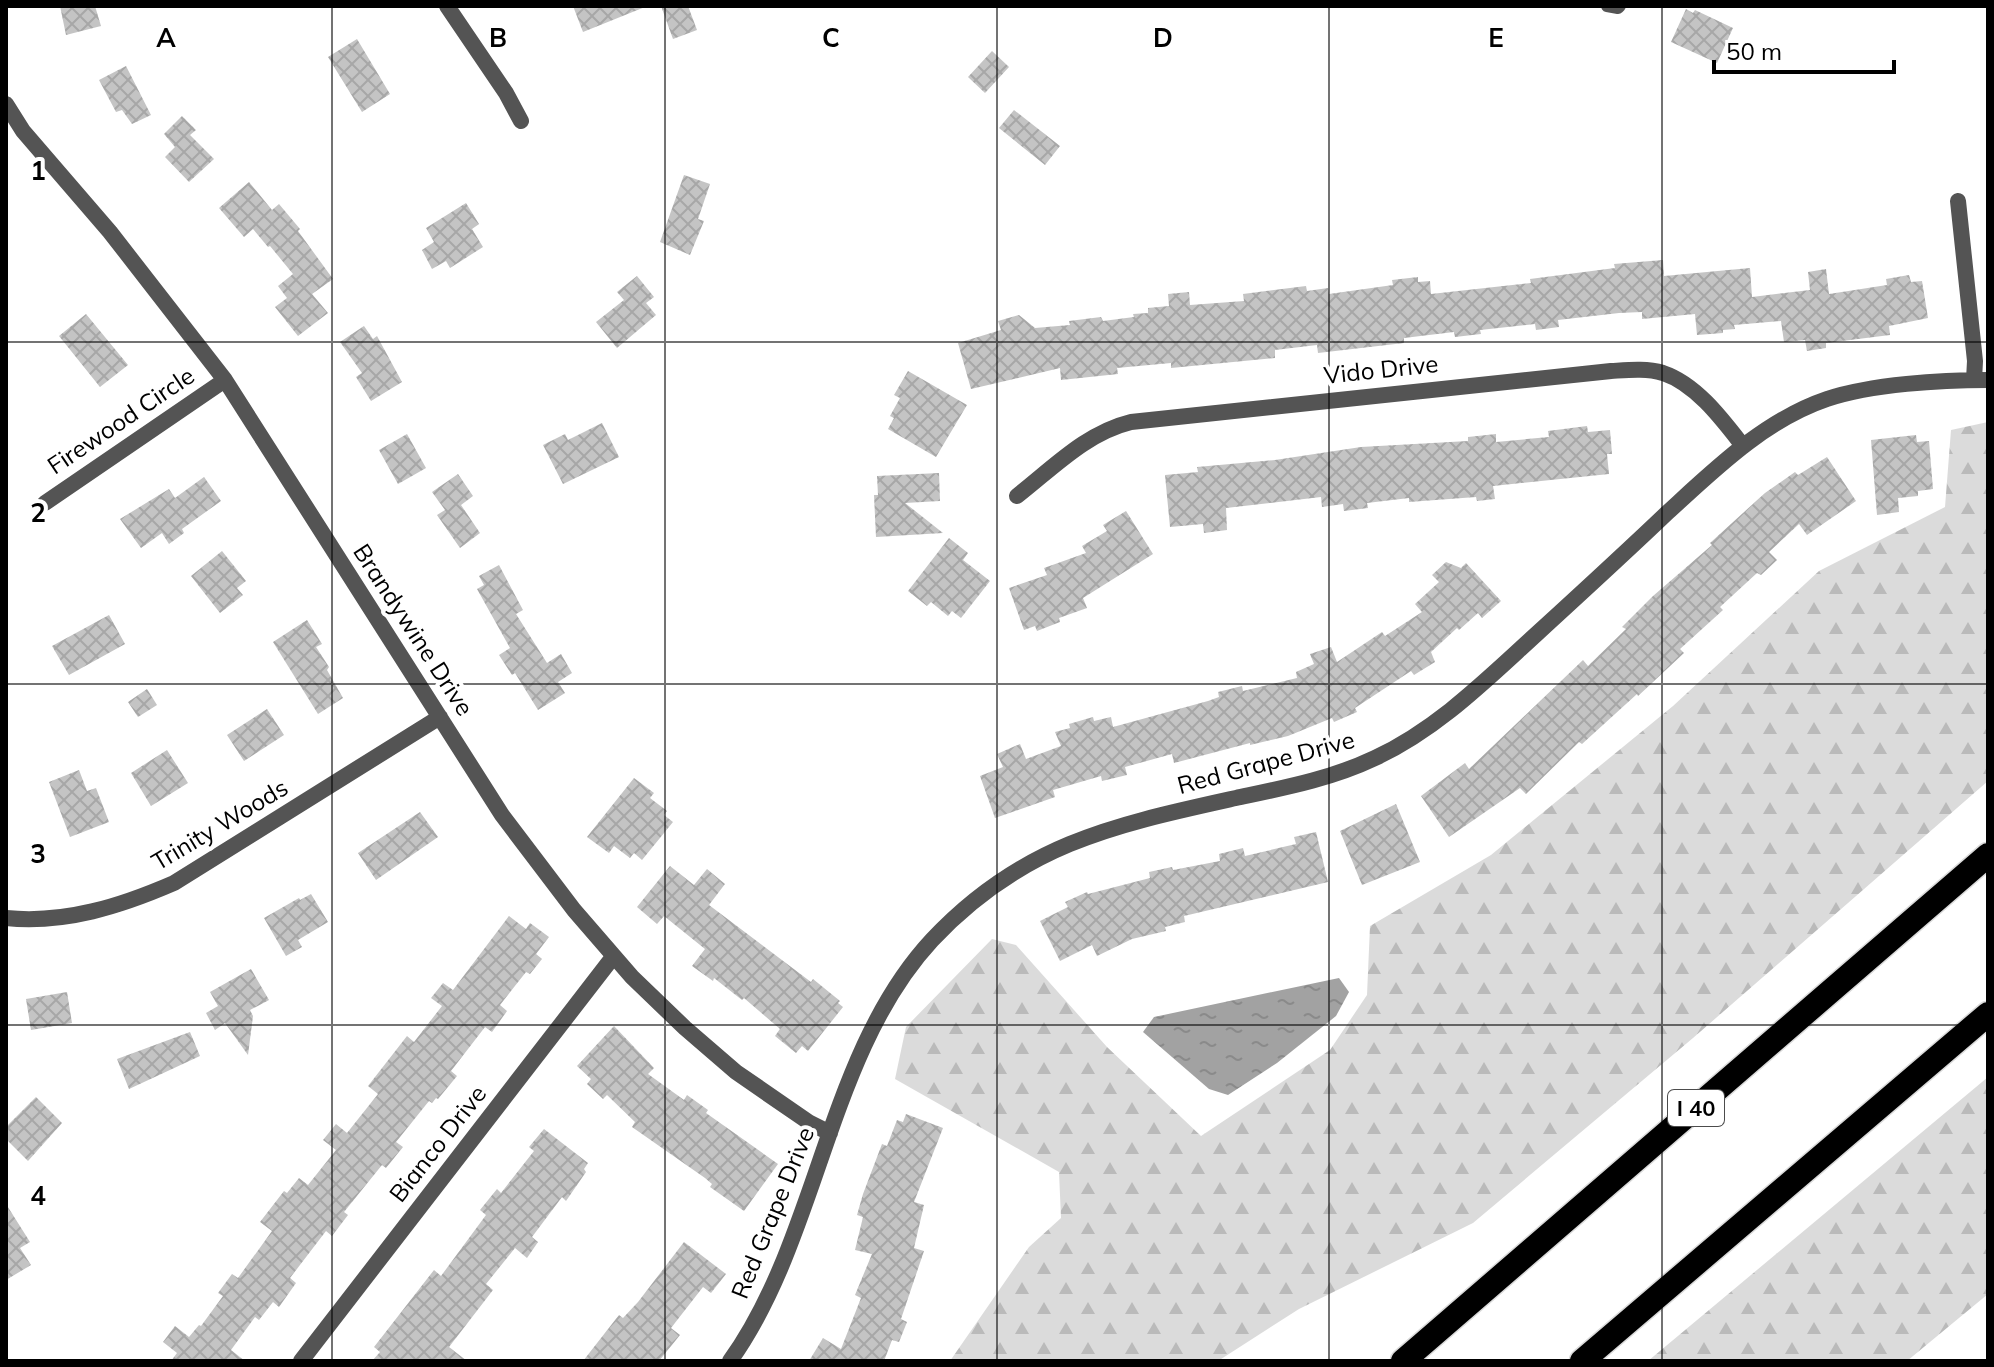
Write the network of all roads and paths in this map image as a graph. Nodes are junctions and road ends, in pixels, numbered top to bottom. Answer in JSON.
{"nodes":[{"id":1,"x":447,"y":6,"type":"edge"},
{"id":2,"x":1607,"y":6,"type":"edge"},
{"id":3,"x":1620,"y":6,"type":"edge"},
{"id":4,"x":6,"y":104,"type":"edge"},
{"id":5,"x":521,"y":121,"type":"dead end"},
{"id":6,"x":1958,"y":201,"type":"dead end"},
{"id":7,"x":225,"y":380,"type":"junction"},
{"id":8,"x":1981,"y":380,"type":"edge"},
{"id":9,"x":1743,"y":446,"type":"junction"},
{"id":10,"x":1017,"y":496,"type":"dead end"},
{"id":11,"x":45,"y":503,"type":"dead end"},
{"id":12,"x":440,"y":717,"type":"junction"},
{"id":13,"x":1988,"y":855,"type":"edge"},
{"id":14,"x":6,"y":918,"type":"edge"},
{"id":15,"x":613,"y":957,"type":"junction"},
{"id":16,"x":1988,"y":1014,"type":"edge"},
{"id":17,"x":830,"y":1133,"type":"junction"},
{"id":18,"x":301,"y":1361,"type":"edge"},
{"id":19,"x":730,"y":1361,"type":"edge"},
{"id":20,"x":1403,"y":1361,"type":"edge"},
{"id":21,"x":1582,"y":1361,"type":"edge"}],
"edges":[{"from":1,"to":5,"type":"street"},
{"from":2,"to":3,"type":"lane"},
{"from":4,"to":7,"type":"street","name":"Brandywine Drive"},
{"from":6,"to":8,"type":"street"},
{"from":7,"to":11,"type":"street","name":"Firewood Circle"},
{"from":7,"to":12,"type":"street","name":"Brandywine Drive"},
{"from":8,"to":9,"type":"street","name":"Red Grape Drive"},
{"from":9,"to":10,"type":"street","name":"Vido Drive"},
{"from":9,"to":17,"type":"street","name":"Red Grape Drive"},
{"from":12,"to":14,"type":"street","name":"Trinity Woods"},
{"from":12,"to":15,"type":"street","name":"Brandywine Drive"},
{"from":13,"to":20,"type":"highway","number":"I 40"},
{"from":15,"to":17,"type":"street","name":"Brandywine Drive"},
{"from":15,"to":18,"type":"street","name":"Bianco Drive"},
{"from":16,"to":21,"type":"highway"},
{"from":17,"to":19,"type":"street","name":"Red Grape Drive"}]}
